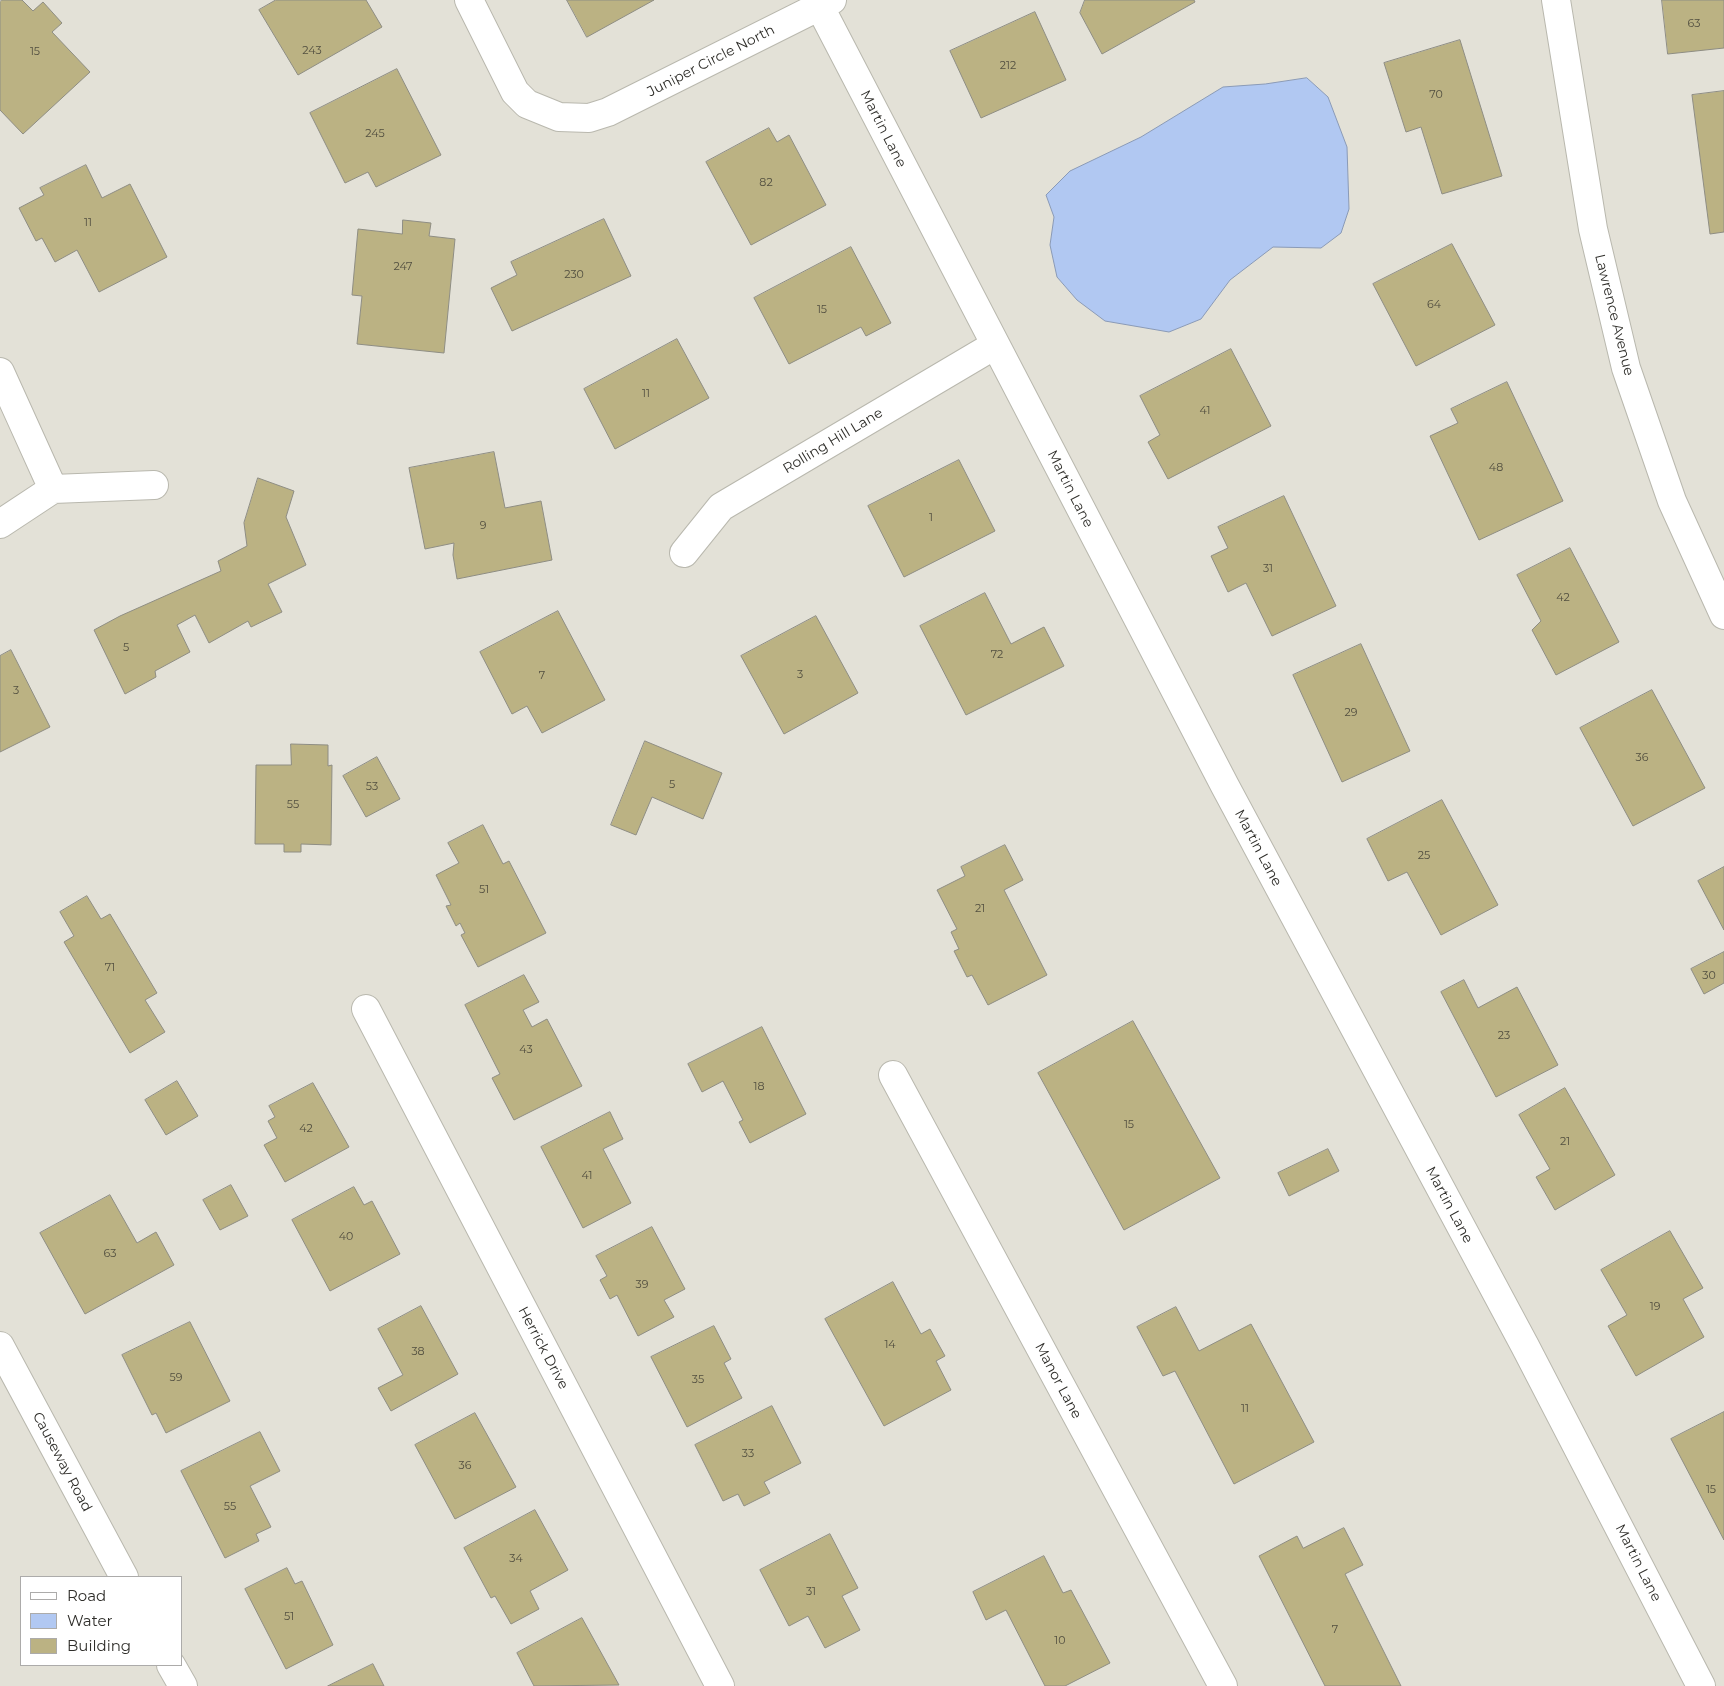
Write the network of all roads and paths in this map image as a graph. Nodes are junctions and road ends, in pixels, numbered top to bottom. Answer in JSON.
{"nodes":[{"id":1,"x":469,"y":0,"type":"edge"},
{"id":2,"x":1556,"y":0,"type":"edge"},
{"id":3,"x":826,"y":3,"type":"edge"},
{"id":4,"x":995,"y":345,"type":"junction"},
{"id":5,"x":0,"y":372,"type":"edge"},
{"id":6,"x":154,"y":485,"type":"dead end"},
{"id":7,"x":53,"y":489,"type":"junction"},
{"id":8,"x":0,"y":524,"type":"edge"},
{"id":9,"x":684,"y":553,"type":"dead end"},
{"id":10,"x":1724,"y":615,"type":"edge"},
{"id":11,"x":366,"y":1009,"type":"dead end"},
{"id":12,"x":893,"y":1075,"type":"dead end"},
{"id":13,"x":0,"y":1346,"type":"edge"},
{"id":14,"x":123,"y":1576,"type":"edge"},
{"id":15,"x":172,"y":1666,"type":"edge"},
{"id":16,"x":182,"y":1686,"type":"edge"},
{"id":17,"x":720,"y":1686,"type":"edge"},
{"id":18,"x":1223,"y":1686,"type":"edge"},
{"id":19,"x":1701,"y":1686,"type":"edge"}],
"edges":[{"from":1,"to":3,"type":"street","name":"Juniper Circle North"},
{"from":2,"to":10,"type":"street","name":"Lawrence Avenue"},
{"from":3,"to":4,"type":"street","name":"Martin Lane"},
{"from":4,"to":9,"type":"street","name":"Rolling Hill Lane"},
{"from":4,"to":19,"type":"street","name":"Martin Lane"},
{"from":5,"to":7,"type":"street"},
{"from":6,"to":7,"type":"street"},
{"from":7,"to":8,"type":"street"},
{"from":11,"to":17,"type":"street","name":"Herrick Drive"},
{"from":12,"to":18,"type":"street","name":"Manor Lane"},
{"from":13,"to":14,"type":"street","name":"Causeway Road"},
{"from":15,"to":16,"type":"street"}]}
